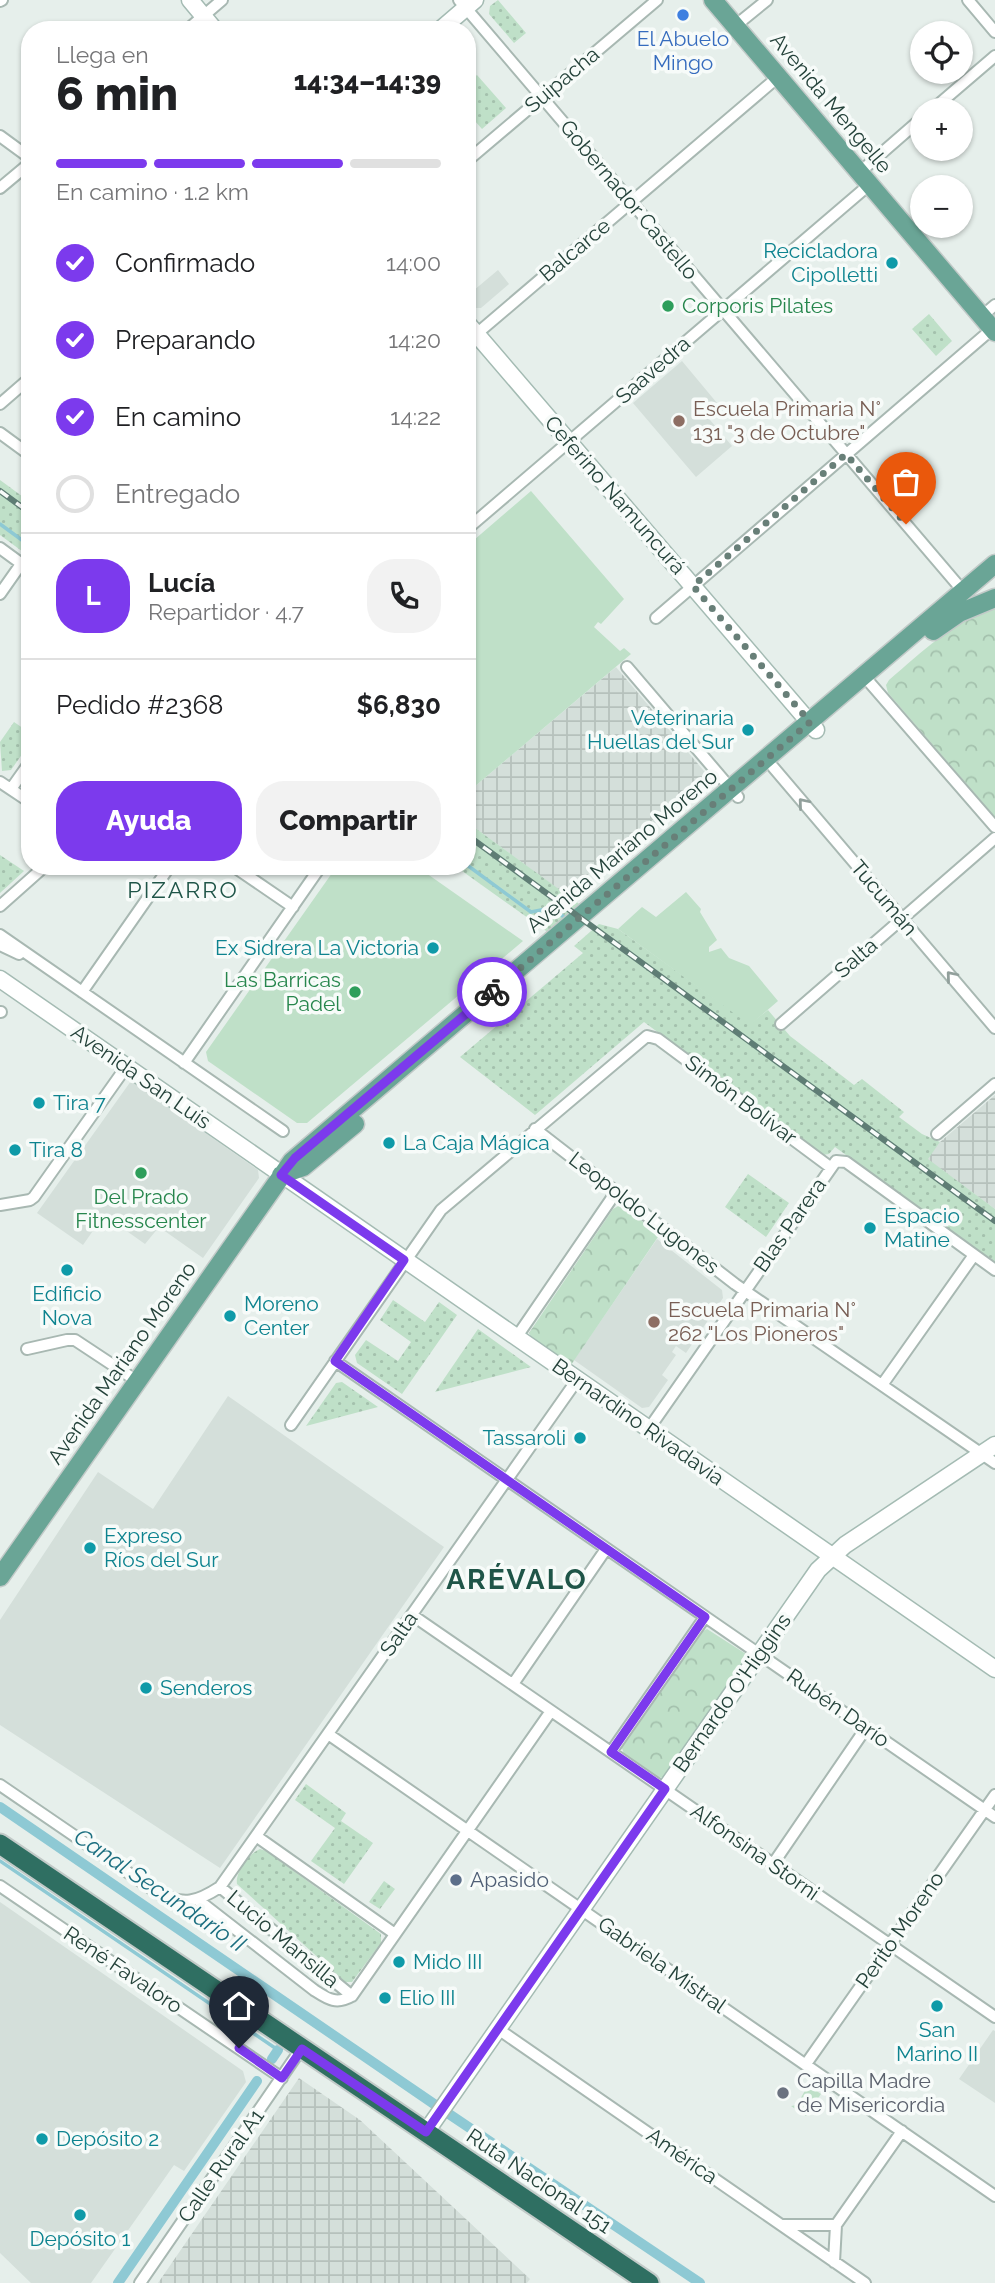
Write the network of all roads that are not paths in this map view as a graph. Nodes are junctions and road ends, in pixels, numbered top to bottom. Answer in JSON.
{"nodes":[{"id":1,"x":190,"y":0,"type":"edge"},
{"id":2,"x":222,"y":0,"type":"edge"},
{"id":3,"x":657,"y":0,"type":"edge"},
{"id":4,"x":713,"y":0,"type":"edge"},
{"id":5,"x":767,"y":0,"type":"edge"},
{"id":6,"x":968,"y":0,"type":"edge"},
{"id":7,"x":466,"y":3,"type":"edge"},
{"id":8,"x":203,"y":16,"type":"junction"},
{"id":9,"x":197,"y":21,"type":"edge"},
{"id":10,"x":207,"y":21,"type":"edge"},
{"id":11,"x":449,"y":21,"type":"edge"},
{"id":12,"x":735,"y":26,"type":"junction"},
{"id":13,"x":995,"y":32,"type":"edge"},
{"id":14,"x":995,"y":56,"type":"edge"},
{"id":15,"x":778,"y":77,"type":"junction"},
{"id":16,"x":542,"y":97,"type":"junction"},
{"id":17,"x":946,"y":98,"type":"edge"},
{"id":18,"x":910,"y":131,"type":"edge"},
{"id":19,"x":0,"y":136,"type":"edge"},
{"id":20,"x":21,"y":151,"type":"edge"},
{"id":21,"x":476,"y":153,"type":"edge"},
{"id":22,"x":21,"y":170,"type":"edge"},
{"id":23,"x":865,"y":178,"type":"junction"},
{"id":24,"x":0,"y":188,"type":"edge"},
{"id":25,"x":631,"y":202,"type":"junction"},
{"id":26,"x":723,"y":310,"type":"junction"},
{"id":27,"x":991,"y":321,"type":"edge"},
{"id":28,"x":476,"y":328,"type":"edge"},
{"id":29,"x":476,"y":340,"type":"edge"},
{"id":30,"x":21,"y":386,"type":"edge"},
{"id":31,"x":0,"y":404,"type":"edge"},
{"id":32,"x":0,"y":433,"type":"edge"},
{"id":33,"x":569,"y":442,"type":"junction"},
{"id":34,"x":21,"y":448,"type":"edge"},
{"id":35,"x":846,"y":454,"type":"junction"},
{"id":36,"x":476,"y":521,"type":"edge"},
{"id":37,"x":0,"y":548,"type":"edge"},
{"id":38,"x":21,"y":564,"type":"edge"},
{"id":39,"x":995,"y":564,"type":"edge"},
{"id":40,"x":21,"y":571,"type":"edge"},
{"id":41,"x":693,"y":586,"type":"junction"},
{"id":42,"x":963,"y":591,"type":"junction"},
{"id":43,"x":0,"y":594,"type":"edge"},
{"id":44,"x":995,"y":598,"type":"edge"},
{"id":45,"x":656,"y":618,"type":"dead end"},
{"id":46,"x":627,"y":667,"type":"dead end"},
{"id":47,"x":867,"y":680,"type":"junction"},
{"id":48,"x":813,"y":726,"type":"junction"},
{"id":49,"x":773,"y":767,"type":"junction"},
{"id":50,"x":21,"y":775,"type":"edge"},
{"id":51,"x":0,"y":782,"type":"edge"},
{"id":52,"x":11,"y":789,"type":"junction"},
{"id":53,"x":734,"y":793,"type":"junction"},
{"id":54,"x":21,"y":796,"type":"edge"},
{"id":55,"x":995,"y":827,"type":"edge"},
{"id":56,"x":995,"y":838,"type":"edge"},
{"id":57,"x":35,"y":875,"type":"edge"},
{"id":58,"x":164,"y":875,"type":"edge"},
{"id":59,"x":246,"y":875,"type":"edge"},
{"id":60,"x":315,"y":875,"type":"edge"},
{"id":61,"x":0,"y":906,"type":"edge"},
{"id":62,"x":293,"y":907,"type":"junction"},
{"id":63,"x":902,"y":919,"type":"junction"},
{"id":64,"x":0,"y":935,"type":"edge"},
{"id":65,"x":0,"y":946,"type":"edge"},
{"id":66,"x":53,"y":972,"type":"junction"},
{"id":67,"x":0,"y":979,"type":"edge"},
{"id":68,"x":82,"y":992,"type":"junction"},
{"id":69,"x":781,"y":1024,"type":"dead end"},
{"id":70,"x":995,"y":1028,"type":"edge"},
{"id":71,"x":184,"y":1063,"type":"junction"},
{"id":72,"x":126,"y":1067,"type":"junction"},
{"id":73,"x":995,"y":1084,"type":"edge"},
{"id":74,"x":535,"y":1129,"type":"junction"},
{"id":75,"x":283,"y":1131,"type":"dead end"},
{"id":76,"x":937,"y":1134,"type":"dead end"},
{"id":77,"x":834,"y":1163,"type":"junction"},
{"id":78,"x":281,"y":1175,"type":"junction"},
{"id":79,"x":616,"y":1192,"type":"junction"},
{"id":80,"x":0,"y":1205,"type":"edge"},
{"id":81,"x":974,"y":1255,"type":"junction"},
{"id":82,"x":404,"y":1260,"type":"junction"},
{"id":83,"x":995,"y":1270,"type":"edge"},
{"id":84,"x":744,"y":1291,"type":"junction"},
{"id":85,"x":516,"y":1338,"type":"junction"},
{"id":86,"x":27,"y":1349,"type":"dead end"},
{"id":87,"x":335,"y":1361,"type":"junction"},
{"id":88,"x":137,"y":1381,"type":"junction"},
{"id":89,"x":577,"y":1381,"type":"junction"},
{"id":90,"x":882,"y":1385,"type":"junction"},
{"id":91,"x":291,"y":1425,"type":"dead end"},
{"id":92,"x":648,"y":1430,"type":"junction"},
{"id":93,"x":990,"y":1454,"type":"edge"},
{"id":94,"x":507,"y":1480,"type":"junction"},
{"id":95,"x":607,"y":1549,"type":"junction"},
{"id":96,"x":831,"y":1556,"type":"junction"},
{"id":97,"x":0,"y":1577,"type":"edge"},
{"id":98,"x":412,"y":1615,"type":"junction"},
{"id":99,"x":705,"y":1617,"type":"junction"},
{"id":100,"x":759,"y":1654,"type":"junction"},
{"id":101,"x":995,"y":1669,"type":"edge"},
{"id":102,"x":513,"y":1684,"type":"junction"},
{"id":103,"x":551,"y":1710,"type":"junction"},
{"id":104,"x":866,"y":1728,"type":"junction"},
{"id":105,"x":328,"y":1734,"type":"junction"},
{"id":106,"x":611,"y":1752,"type":"junction"},
{"id":107,"x":0,"y":1785,"type":"edge"},
{"id":108,"x":665,"y":1789,"type":"junction"},
{"id":109,"x":995,"y":1795,"type":"edge"},
{"id":110,"x":985,"y":1810,"type":"junction"},
{"id":111,"x":995,"y":1817,"type":"edge"},
{"id":112,"x":0,"y":1829,"type":"edge"},
{"id":113,"x":467,"y":1830,"type":"junction"},
{"id":114,"x":257,"y":1836,"type":"junction"},
{"id":115,"x":0,"y":1844,"type":"edge"},
{"id":116,"x":774,"y":1864,"type":"junction"},
{"id":117,"x":0,"y":1886,"type":"edge"},
{"id":118,"x":220,"y":1887,"type":"junction"},
{"id":119,"x":198,"y":1900,"type":"junction"},
{"id":120,"x":582,"y":1909,"type":"junction"},
{"id":121,"x":124,"y":1929,"type":"junction"},
{"id":122,"x":395,"y":1934,"type":"junction"},
{"id":123,"x":890,"y":1944,"type":"junction"},
{"id":124,"x":352,"y":1996,"type":"junction"},
{"id":125,"x":995,"y":2017,"type":"edge"},
{"id":126,"x":498,"y":2028,"type":"junction"},
{"id":127,"x":302,"y":2049,"type":"junction"},
{"id":128,"x":806,"y":2064,"type":"junction"},
{"id":129,"x":282,"y":2078,"type":"junction"},
{"id":130,"x":426,"y":2132,"type":"junction"},
{"id":131,"x":902,"y":2132,"type":"junction"},
{"id":132,"x":995,"y":2196,"type":"edge"},
{"id":133,"x":782,"y":2225,"type":"junction"},
{"id":134,"x":836,"y":2225,"type":"junction"},
{"id":135,"x":834,"y":2262,"type":"junction"},
{"id":136,"x":140,"y":2283,"type":"edge"},
{"id":137,"x":649,"y":2283,"type":"edge"},
{"id":138,"x":865,"y":2283,"type":"edge"}],
"edges":[{"from":1,"to":8,"type":"main road"},
{"from":2,"to":8,"type":"street"},
{"from":3,"to":16,"type":"street","name":"Suipacha"},
{"from":4,"to":12,"type":"main road","name":"Avenida Mengelle"},
{"from":5,"to":12,"type":"street"},
{"from":6,"to":13,"type":"street"},
{"from":7,"to":11,"type":"main road"},
{"from":7,"to":16,"type":"street","name":"Gobernador Castello"},
{"from":8,"to":9,"type":"street"},
{"from":8,"to":10,"type":"main road"},
{"from":12,"to":15,"type":"main road","name":"Avenida Mengelle"},
{"from":14,"to":17,"type":"street"},
{"from":15,"to":23,"type":"main road","name":"Avenida Mengelle"},
{"from":15,"to":25,"type":"street","name":"Balcarce"},
{"from":16,"to":21,"type":"street","name":"Suipacha"},
{"from":16,"to":25,"type":"street","name":"Gobernador Castello"},
{"from":18,"to":23,"type":"street","name":"Saavedra"},
{"from":19,"to":20,"type":"street"},
{"from":22,"to":24,"type":"street"},
{"from":23,"to":26,"type":"street","name":"Saavedra"},
{"from":23,"to":27,"type":"main road","name":"Avenida Mengelle"},
{"from":25,"to":26,"type":"street","name":"Gobernador Castello"},
{"from":25,"to":28,"type":"street","name":"Balcarce"},
{"from":26,"to":33,"type":"street","name":"Saavedra"},
{"from":26,"to":35,"type":"street","name":"Gobernador Castello"},
{"from":27,"to":35,"type":"street"},
{"from":29,"to":33,"type":"main road","name":"Ceferino Namuncurá"},
{"from":30,"to":31,"type":"street"},
{"from":32,"to":34,"type":"street"},
{"from":33,"to":36,"type":"street","name":"Saavedra"},
{"from":33,"to":41,"type":"main road","name":"Ceferino Namuncurá"},
{"from":35,"to":41,"type":"street"},
{"from":35,"to":42,"type":"street","name":"Gobernador Castello"},
{"from":37,"to":38,"type":"street"},
{"from":39,"to":42,"type":"main road","name":"Avenida Mariano Moreno"},
{"from":40,"to":43,"type":"street"},
{"from":41,"to":45,"type":"street"},
{"from":41,"to":48,"type":"main road","name":"Ceferino Namuncurá"},
{"from":42,"to":47,"type":"main road","name":"Avenida Mariano Moreno"},
{"from":44,"to":47,"type":"main road","name":"Avenida Mariano Moreno"},
{"from":46,"to":53,"type":"street"},
{"from":47,"to":48,"type":"main road","name":"Avenida Mariano Moreno"},
{"from":47,"to":55,"type":"street"},
{"from":48,"to":49,"type":"main road","name":"Avenida Mariano Moreno"},
{"from":48,"to":53,"type":"main road","name":"Avenida Mariano Moreno"},
{"from":49,"to":53,"type":"main road","name":"Avenida Mariano Moreno"},
{"from":63,"to":49,"type":"street","name":"Tucumán","one_way":true},
{"from":50,"to":52,"type":"street"},
{"from":51,"to":52,"type":"street"},
{"from":52,"to":54,"type":"street"},
{"from":53,"to":78,"type":"main road","name":"Avenida Mariano Moreno"},
{"from":56,"to":63,"type":"street","name":"Salta"},
{"from":57,"to":61,"type":"street"},
{"from":58,"to":68,"type":"street"},
{"from":59,"to":62,"type":"street"},
{"from":60,"to":62,"type":"street"},
{"from":62,"to":71,"type":"street"},
{"from":63,"to":69,"type":"street","name":"Salta"},
{"from":70,"to":63,"type":"street","name":"Tucumán","one_way":true},
{"from":64,"to":66,"type":"street","name":"Avenida San Luis"},
{"from":65,"to":66,"type":"street","name":"Avenida San Luis"},
{"from":66,"to":68,"type":"street","name":"Avenida San Luis"},
{"from":67,"to":72,"type":"main road","name":"Avenida San Luis"},
{"from":68,"to":71,"type":"street","name":"Avenida San Luis"},
{"from":71,"to":75,"type":"street","name":"Avenida San Luis"},
{"from":72,"to":78,"type":"main road","name":"Avenida San Luis"},
{"from":72,"to":80,"type":"street"},
{"from":73,"to":76,"type":"street"},
{"from":74,"to":77,"type":"street","name":"Simón Bolívar"},
{"from":74,"to":79,"type":"street","name":"Leopoldo Lugones"},
{"from":74,"to":82,"type":"street"},
{"from":77,"to":81,"type":"street","name":"Simón Bolívar"},
{"from":77,"to":84,"type":"street","name":"Blas Parera"},
{"from":78,"to":82,"type":"main road","name":"Bernardino Rivadavia"},
{"from":78,"to":88,"type":"main road","name":"Avenida Mariano Moreno"},
{"from":79,"to":84,"type":"street","name":"Leopoldo Lugones"},
{"from":79,"to":85,"type":"street"},
{"from":81,"to":83,"type":"street","name":"Simón Bolívar"},
{"from":81,"to":90,"type":"street"},
{"from":82,"to":85,"type":"main road","name":"Bernardino Rivadavia"},
{"from":82,"to":87,"type":"street"},
{"from":84,"to":90,"type":"street","name":"Leopoldo Lugones"},
{"from":84,"to":92,"type":"street","name":"Blas Parera"},
{"from":85,"to":89,"type":"main road","name":"Bernardino Rivadavia"},
{"from":86,"to":88,"type":"street"},
{"from":87,"to":91,"type":"street"},
{"from":87,"to":94,"type":"street","name":"Rubén Darío"},
{"from":88,"to":97,"type":"main road","name":"Avenida Mariano Moreno"},
{"from":89,"to":92,"type":"main road","name":"Bernardino Rivadavia"},
{"from":89,"to":94,"type":"street","name":"Salta"},
{"from":90,"to":93,"type":"street","name":"Leopoldo Lugones"},
{"from":92,"to":96,"type":"main road","name":"Bernardino Rivadavia"},
{"from":93,"to":96,"type":"main road","name":"Bernardo O'Higgins"},
{"from":94,"to":95,"type":"street","name":"Rubén Darío"},
{"from":94,"to":98,"type":"street","name":"Salta"},
{"from":95,"to":99,"type":"street","name":"Rubén Darío"},
{"from":95,"to":102,"type":"street"},
{"from":96,"to":100,"type":"main road","name":"Bernardo O'Higgins"},
{"from":96,"to":101,"type":"main road","name":"Bernardino Rivadavia"},
{"from":98,"to":102,"type":"street","name":"Alfonsina Storni"},
{"from":98,"to":105,"type":"street","name":"Salta"},
{"from":99,"to":100,"type":"street","name":"Rubén Darío"},
{"from":99,"to":106,"type":"street"},
{"from":100,"to":104,"type":"street","name":"Rubén Darío"},
{"from":100,"to":108,"type":"main road","name":"Bernardo O'Higgins"},
{"from":102,"to":103,"type":"street","name":"Alfonsina Storni"},
{"from":103,"to":106,"type":"street","name":"Alfonsina Storni"},
{"from":103,"to":113,"type":"street"},
{"from":104,"to":110,"type":"street","name":"Rubén Darío"},
{"from":104,"to":116,"type":"street"},
{"from":105,"to":113,"type":"street","name":"Gabriela Mistral"},
{"from":105,"to":114,"type":"street","name":"Salta"},
{"from":106,"to":108,"type":"street","name":"Alfonsina Storni"},
{"from":107,"to":119,"type":"street","name":"Lucio Mansilla"},
{"from":108,"to":116,"type":"street","name":"Alfonsina Storni"},
{"from":108,"to":120,"type":"main road","name":"Bernardo O'Higgins"},
{"from":109,"to":110,"type":"street","name":"Perito Moreno"},
{"from":110,"to":111,"type":"street","name":"Rubén Darío"},
{"from":110,"to":123,"type":"street","name":"Perito Moreno"},
{"from":112,"to":121,"type":"highway","name":"Ruta Nacional 151"},
{"from":113,"to":120,"type":"street","name":"Gabriela Mistral"},
{"from":113,"to":122,"type":"street"},
{"from":114,"to":118,"type":"street","name":"Salta"},
{"from":114,"to":122,"type":"street"},
{"from":115,"to":121,"type":"highway","name":"Ruta Nacional 151"},
{"from":116,"to":123,"type":"street","name":"Alfonsina Storni"},
{"from":117,"to":129,"type":"street","name":"René Favaloro"},
{"from":118,"to":119,"type":"street","name":"Lucio Mansilla"},
{"from":118,"to":124,"type":"street","name":"Lucio Mansilla"},
{"from":119,"to":124,"type":"street"},
{"from":120,"to":126,"type":"main road","name":"Bernardo O'Higgins"},
{"from":120,"to":128,"type":"street","name":"Gabriela Mistral"},
{"from":121,"to":127,"type":"highway","name":"Ruta Nacional 151"},
{"from":122,"to":124,"type":"street"},
{"from":123,"to":125,"type":"street","name":"Alfonsina Storni"},
{"from":123,"to":128,"type":"street","name":"Perito Moreno"},
{"from":126,"to":130,"type":"main road","name":"Bernardo O'Higgins"},
{"from":126,"to":133,"type":"street","name":"América"},
{"from":127,"to":129,"type":"street","name":"Calle Rural A1"},
{"from":127,"to":130,"type":"highway","name":"Ruta Nacional 151"},
{"from":128,"to":131,"type":"street","name":"Gabriela Mistral"},
{"from":129,"to":136,"type":"street","name":"Calle Rural A1"},
{"from":130,"to":137,"type":"highway","name":"Ruta Nacional 151"},
{"from":131,"to":132,"type":"street","name":"Gabriela Mistral"},
{"from":131,"to":134,"type":"street"},
{"from":133,"to":134,"type":"street"},
{"from":133,"to":135,"type":"street","name":"América"},
{"from":134,"to":135,"type":"street"},
{"from":135,"to":138,"type":"street","name":"América"}]}
